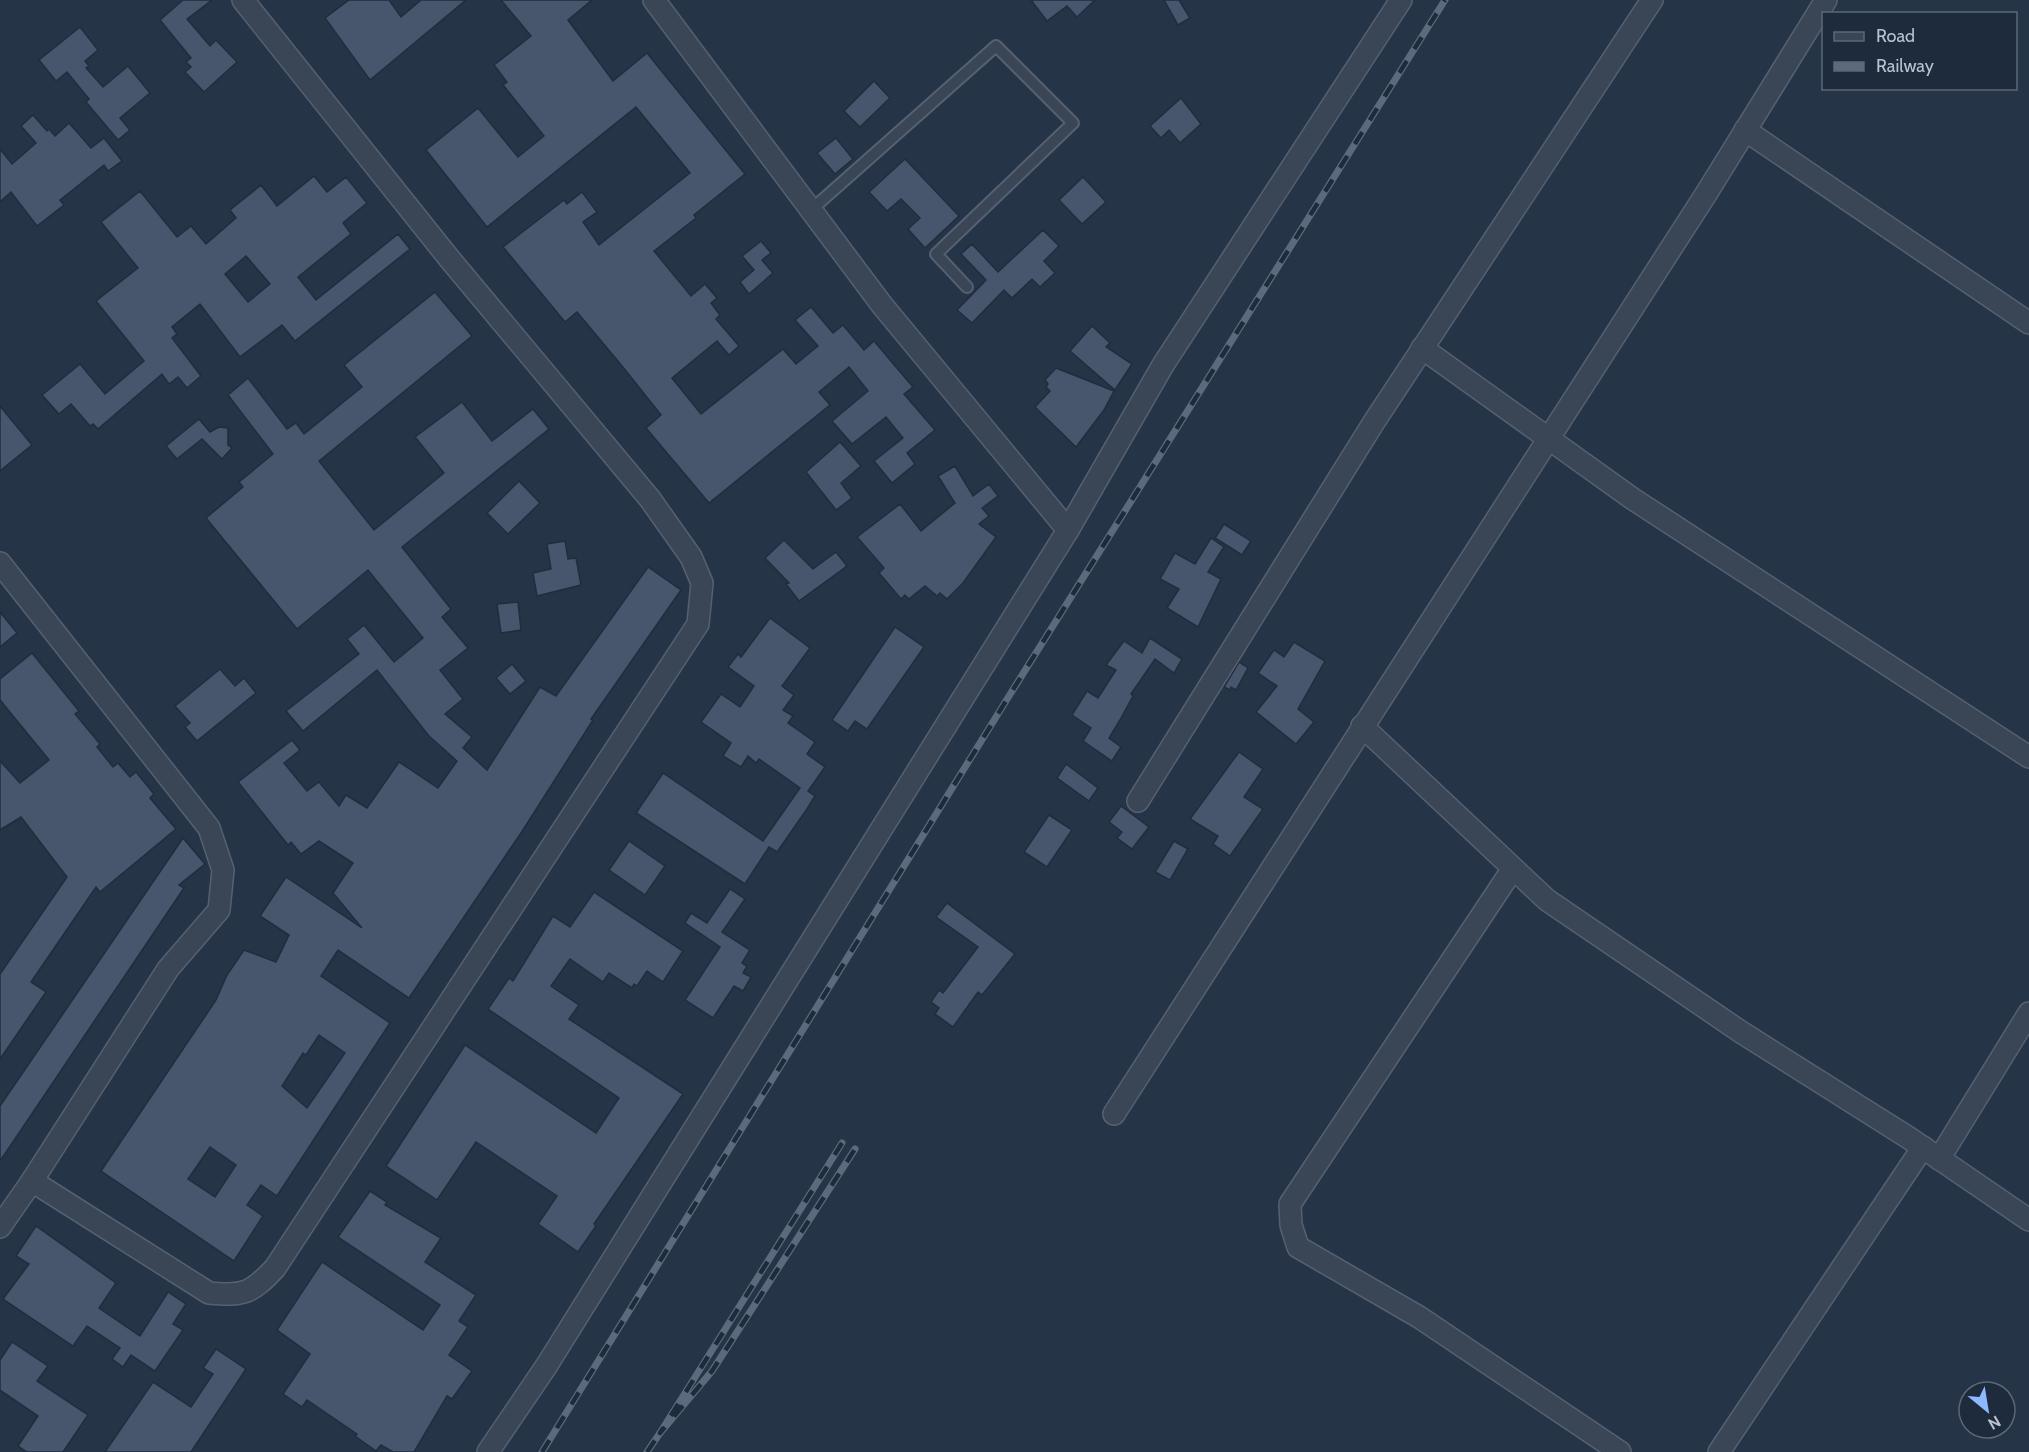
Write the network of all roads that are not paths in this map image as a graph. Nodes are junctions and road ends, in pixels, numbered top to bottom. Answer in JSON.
{"nodes":[{"id":1,"x":243,"y":0,"type":"edge"},
{"id":2,"x":654,"y":0,"type":"edge"},
{"id":3,"x":1401,"y":0,"type":"edge"},
{"id":4,"x":1652,"y":0,"type":"edge"},
{"id":5,"x":1826,"y":0,"type":"edge"},
{"id":6,"x":1745,"y":130,"type":"junction"},
{"id":7,"x":811,"y":210,"type":"junction"},
{"id":8,"x":967,"y":287,"type":"dead end"},
{"id":9,"x":2029,"y":323,"type":"edge"},
{"id":10,"x":1422,"y":348,"type":"junction"},
{"id":11,"x":1547,"y":440,"type":"junction"},
{"id":12,"x":1068,"y":530,"type":"junction"},
{"id":13,"x":0,"y":563,"type":"edge"},
{"id":14,"x":1362,"y":726,"type":"junction"},
{"id":15,"x":2029,"y":757,"type":"edge"},
{"id":16,"x":1138,"y":801,"type":"dead end"},
{"id":17,"x":1512,"y":870,"type":"junction"},
{"id":18,"x":2029,"y":1013,"type":"edge"},
{"id":19,"x":1114,"y":1114,"type":"dead end"},
{"id":20,"x":1931,"y":1153,"type":"junction"},
{"id":21,"x":33,"y":1181,"type":"junction"},
{"id":22,"x":2029,"y":1220,"type":"edge"},
{"id":23,"x":0,"y":1227,"type":"edge"},
{"id":24,"x":488,"y":1452,"type":"edge"},
{"id":25,"x":1620,"y":1452,"type":"edge"},
{"id":26,"x":1719,"y":1452,"type":"edge"}],
"edges":[{"from":1,"to":21,"type":"street"},
{"from":2,"to":7,"type":"street"},
{"from":3,"to":12,"type":"street"},
{"from":4,"to":10,"type":"street"},
{"from":5,"to":6,"type":"street"},
{"from":6,"to":9,"type":"street"},
{"from":6,"to":11,"type":"street"},
{"from":7,"to":8,"type":"lane"},
{"from":7,"to":12,"type":"street"},
{"from":10,"to":11,"type":"street"},
{"from":10,"to":16,"type":"street"},
{"from":11,"to":14,"type":"street"},
{"from":11,"to":15,"type":"street"},
{"from":12,"to":24,"type":"street"},
{"from":13,"to":21,"type":"street"},
{"from":14,"to":17,"type":"street"},
{"from":14,"to":19,"type":"street"},
{"from":17,"to":20,"type":"street"},
{"from":17,"to":25,"type":"street"},
{"from":18,"to":20,"type":"street"},
{"from":20,"to":22,"type":"street"},
{"from":20,"to":26,"type":"street"},
{"from":21,"to":23,"type":"street"}]}
